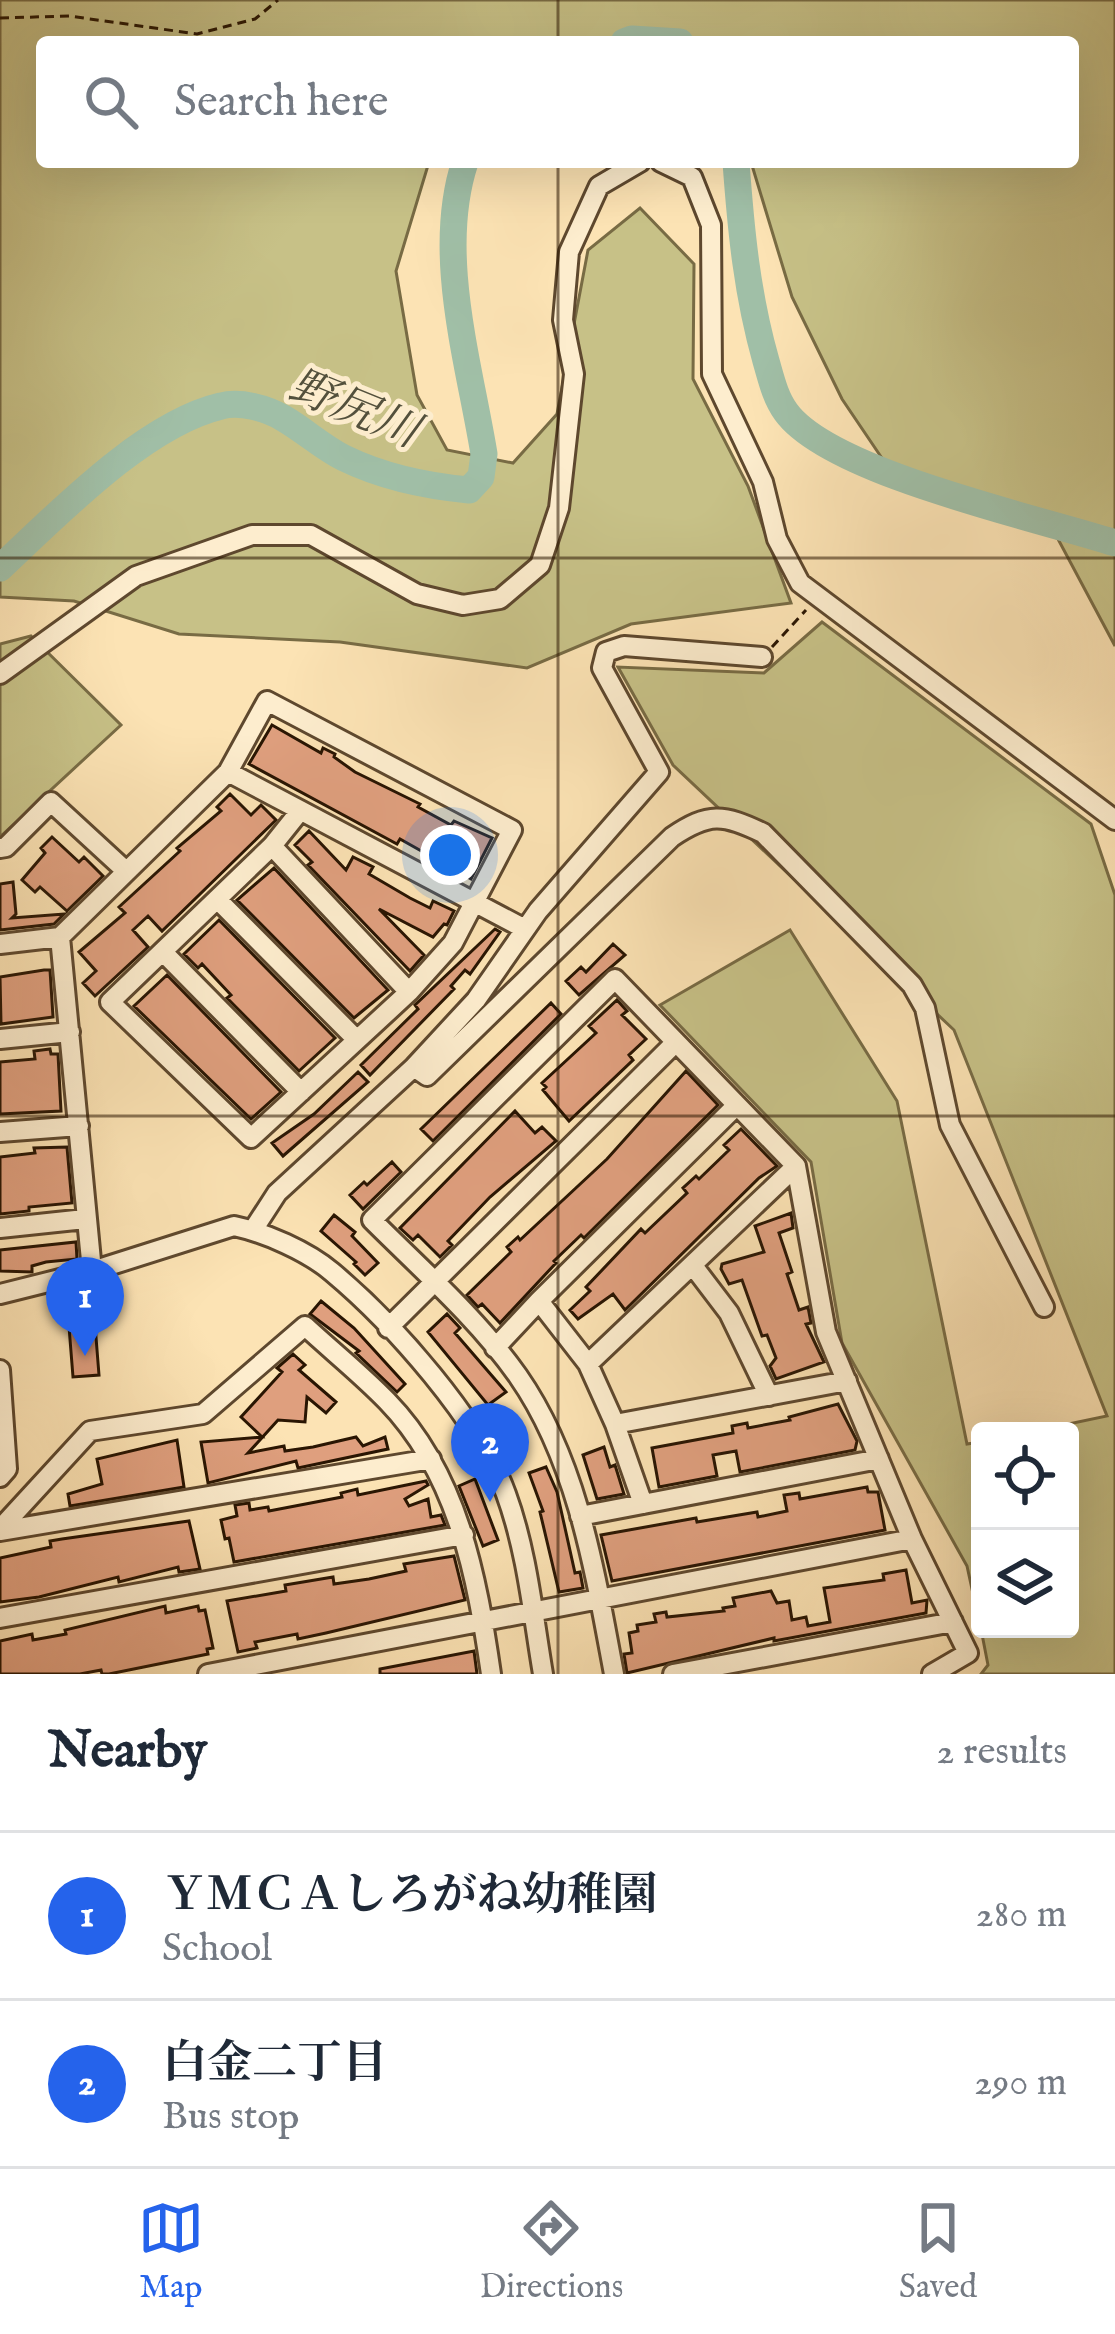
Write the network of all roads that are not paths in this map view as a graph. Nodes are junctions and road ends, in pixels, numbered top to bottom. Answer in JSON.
{"nodes":[{"id":1,"x":630,"y":168,"type":"edge"},
{"id":2,"x":673,"y":168,"type":"edge"},
{"id":3,"x":762,"y":657,"type":"road end"},
{"id":4,"x":0,"y":674,"type":"edge"},
{"id":5,"x":228,"y":772,"type":"junction"},
{"id":6,"x":300,"y":811,"type":"junction"},
{"id":7,"x":1115,"y":820,"type":"edge"},
{"id":8,"x":272,"y":846,"type":"junction"},
{"id":9,"x":0,"y":848,"type":"edge"},
{"id":10,"x":126,"y":871,"type":"junction"},
{"id":11,"x":218,"y":899,"type":"junction"},
{"id":12,"x":475,"y":904,"type":"junction"},
{"id":13,"x":524,"y":929,"type":"junction"},
{"id":14,"x":60,"y":938,"type":"junction"},
{"id":15,"x":0,"y":944,"type":"edge"},
{"id":16,"x":163,"y":952,"type":"junction"},
{"id":17,"x":409,"y":992,"type":"junction"},
{"id":18,"x":70,"y":1032,"type":"junction"},
{"id":19,"x":0,"y":1039,"type":"edge"},
{"id":20,"x":357,"y":1040,"type":"junction"},
{"id":21,"x":676,"y":1042,"type":"junction"},
{"id":22,"x":415,"y":1067,"type":"junction"},
{"id":23,"x":301,"y":1092,"type":"junction"},
{"id":24,"x":737,"y":1106,"type":"junction"},
{"id":25,"x":79,"y":1126,"type":"junction"},
{"id":26,"x":0,"y":1132,"type":"edge"},
{"id":27,"x":796,"y":1166,"type":"junction"},
{"id":28,"x":86,"y":1219,"type":"junction"},
{"id":29,"x":0,"y":1228,"type":"edge"},
{"id":30,"x":254,"y":1230,"type":"junction"},
{"id":31,"x":694,"y":1267,"type":"junction"},
{"id":32,"x":92,"y":1271,"type":"junction"},
{"id":33,"x":434,"y":1282,"type":"junction"},
{"id":34,"x":0,"y":1294,"type":"edge"},
{"id":35,"x":539,"y":1301,"type":"junction"},
{"id":36,"x":1044,"y":1306,"type":"dead end"},
{"id":37,"x":388,"y":1328,"type":"junction"},
{"id":38,"x":495,"y":1348,"type":"junction"},
{"id":39,"x":588,"y":1364,"type":"junction"},
{"id":40,"x":0,"y":1370,"type":"edge"},
{"id":41,"x":847,"y":1381,"type":"junction"},
{"id":42,"x":769,"y":1396,"type":"junction"},
{"id":43,"x":615,"y":1424,"type":"junction"},
{"id":44,"x":431,"y":1459,"type":"junction"},
{"id":45,"x":879,"y":1459,"type":"junction"},
{"id":46,"x":0,"y":1477,"type":"edge"},
{"id":47,"x":644,"y":1504,"type":"junction"},
{"id":48,"x":580,"y":1516,"type":"junction"},
{"id":49,"x":0,"y":1530,"type":"edge"},
{"id":50,"x":464,"y":1534,"type":"junction"},
{"id":51,"x":913,"y":1539,"type":"junction"},
{"id":52,"x":600,"y":1598,"type":"junction"},
{"id":53,"x":533,"y":1611,"type":"junction"},
{"id":54,"x":0,"y":1618,"type":"edge"},
{"id":55,"x":952,"y":1622,"type":"junction"},
{"id":56,"x":483,"y":1623,"type":"junction"},
{"id":57,"x":229,"y":1672,"type":"edge"},
{"id":58,"x":208,"y":1674,"type":"edge"},
{"id":59,"x":490,"y":1674,"type":"edge"},
{"id":60,"x":543,"y":1674,"type":"edge"},
{"id":61,"x":614,"y":1674,"type":"edge"},
{"id":62,"x":673,"y":1674,"type":"edge"},
{"id":63,"x":932,"y":1674,"type":"edge"}],
"edges":[{"from":1,"to":4,"type":"street"},
{"from":2,"to":7,"type":"street"},
{"from":3,"to":13,"type":"street"},
{"from":5,"to":6,"type":"street"},
{"from":5,"to":10,"type":"street"},
{"from":5,"to":12,"type":"street"},
{"from":6,"to":8,"type":"street"},
{"from":6,"to":12,"type":"street"},
{"from":8,"to":11,"type":"street"},
{"from":8,"to":17,"type":"street"},
{"from":9,"to":10,"type":"street"},
{"from":10,"to":14,"type":"street"},
{"from":11,"to":16,"type":"street"},
{"from":11,"to":20,"type":"street"},
{"from":12,"to":13,"type":"street"},
{"from":12,"to":17,"type":"street"},
{"from":13,"to":22,"type":"street"},
{"from":14,"to":15,"type":"street"},
{"from":14,"to":18,"type":"street"},
{"from":16,"to":23,"type":"street"},
{"from":16,"to":23,"type":"street"},
{"from":17,"to":20,"type":"street"},
{"from":18,"to":19,"type":"street"},
{"from":18,"to":25,"type":"street"},
{"from":20,"to":23,"type":"street"},
{"from":21,"to":24,"type":"street"},
{"from":21,"to":33,"type":"street"},
{"from":21,"to":33,"type":"street"},
{"from":22,"to":30,"type":"street"},
{"from":22,"to":36,"type":"street"},
{"from":24,"to":27,"type":"street"},
{"from":24,"to":35,"type":"street"},
{"from":25,"to":26,"type":"street"},
{"from":25,"to":28,"type":"street"},
{"from":27,"to":31,"type":"street"},
{"from":27,"to":41,"type":"street"},
{"from":28,"to":29,"type":"street"},
{"from":28,"to":32,"type":"street"},
{"from":30,"to":32,"type":"street"},
{"from":30,"to":37,"type":"street"},
{"from":31,"to":39,"type":"street"},
{"from":31,"to":42,"type":"street"},
{"from":32,"to":34,"type":"street"},
{"from":33,"to":37,"type":"street"},
{"from":33,"to":38,"type":"street"},
{"from":35,"to":38,"type":"street"},
{"from":35,"to":39,"type":"street"},
{"from":37,"to":53,"type":"street"},
{"from":38,"to":48,"type":"street"},
{"from":39,"to":43,"type":"street"},
{"from":40,"to":46,"type":"street"},
{"from":41,"to":42,"type":"street"},
{"from":41,"to":45,"type":"street"},
{"from":42,"to":43,"type":"street"},
{"from":43,"to":47,"type":"street"},
{"from":44,"to":49,"type":"street"},
{"from":44,"to":49,"type":"street"},
{"from":44,"to":50,"type":"street"},
{"from":45,"to":47,"type":"street"},
{"from":45,"to":51,"type":"street"},
{"from":47,"to":48,"type":"street"},
{"from":48,"to":52,"type":"street"},
{"from":50,"to":54,"type":"street"},
{"from":50,"to":56,"type":"street"},
{"from":51,"to":52,"type":"street"},
{"from":51,"to":55,"type":"street"},
{"from":52,"to":53,"type":"street"},
{"from":52,"to":61,"type":"street"},
{"from":53,"to":56,"type":"street"},
{"from":53,"to":60,"type":"street"},
{"from":55,"to":62,"type":"street"},
{"from":55,"to":63,"type":"street"},
{"from":56,"to":57,"type":"street"},
{"from":56,"to":59,"type":"street"},
{"from":57,"to":58,"type":"street"}]}
